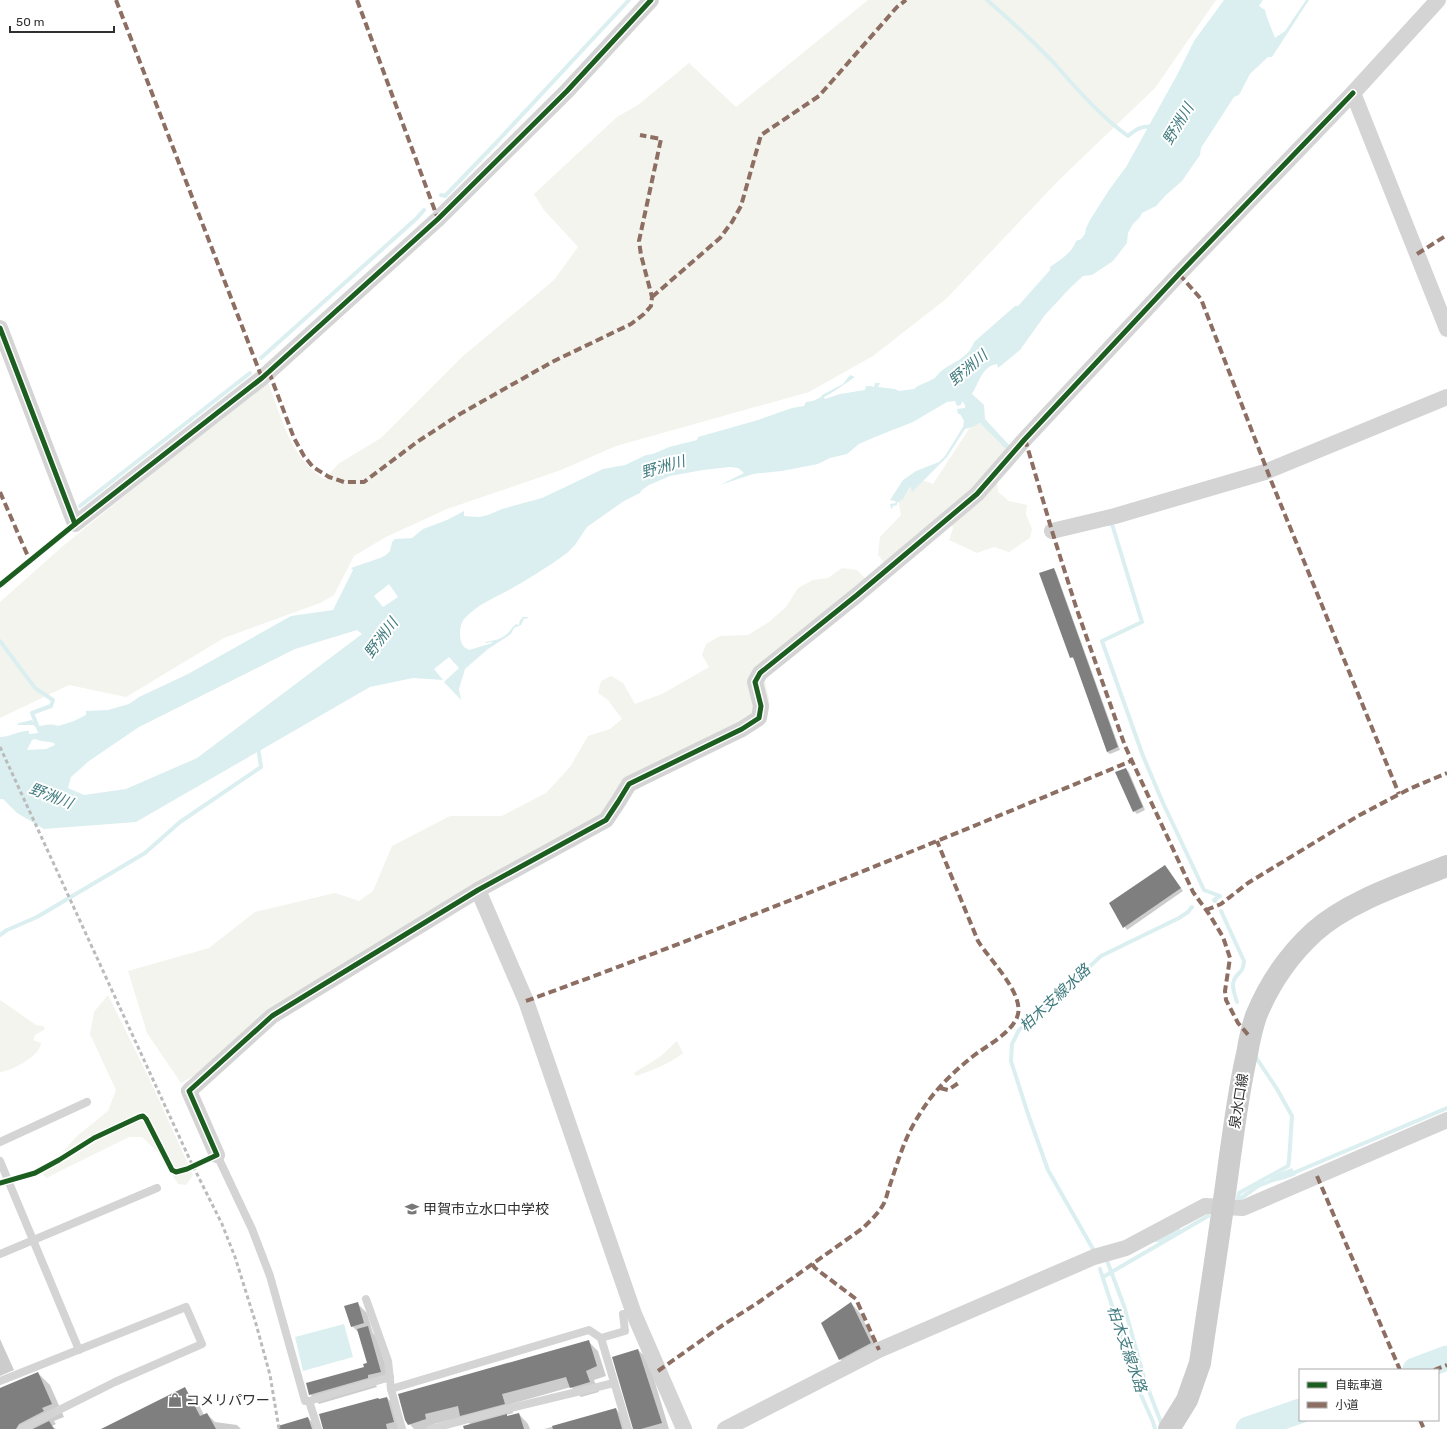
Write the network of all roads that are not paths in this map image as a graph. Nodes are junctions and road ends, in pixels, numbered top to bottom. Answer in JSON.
{"nodes":[{"id":1,"x":651,"y":0,"type":"edge"},
{"id":2,"x":1438,"y":0,"type":"edge"},
{"id":3,"x":1352,"y":93,"type":"junction"},
{"id":4,"x":0,"y":328,"type":"edge"},
{"id":5,"x":1447,"y":328,"type":"edge"},
{"id":6,"x":1447,"y":397,"type":"edge"},
{"id":7,"x":1052,"y":530,"type":"dead end"},
{"id":8,"x":1447,"y":866,"type":"edge"},
{"id":9,"x":478,"y":890,"type":"junction"},
{"id":10,"x":87,"y":1102,"type":"dead end"},
{"id":11,"x":1447,"y":1120,"type":"edge"},
{"id":12,"x":0,"y":1142,"type":"edge"},
{"id":13,"x":217,"y":1155,"type":"joint"},
{"id":14,"x":0,"y":1160,"type":"edge"},
{"id":15,"x":157,"y":1188,"type":"dead end"},
{"id":16,"x":1223,"y":1207,"type":"junction"},
{"id":17,"x":33,"y":1240,"type":"junction"},
{"id":18,"x":0,"y":1254,"type":"edge"},
{"id":19,"x":366,"y":1299,"type":"dead end"},
{"id":20,"x":623,"y":1314,"type":"dead end"},
{"id":21,"x":600,"y":1338,"type":"junction"},
{"id":22,"x":79,"y":1350,"type":"junction"},
{"id":23,"x":390,"y":1377,"type":"junction"},
{"id":24,"x":0,"y":1380,"type":"edge"},
{"id":25,"x":614,"y":1383,"type":"junction"},
{"id":26,"x":391,"y":1389,"type":"junction"},
{"id":27,"x":309,"y":1401,"type":"junction"},
{"id":28,"x":21,"y":1429,"type":"edge"},
{"id":29,"x":318,"y":1429,"type":"edge"},
{"id":30,"x":402,"y":1429,"type":"edge"},
{"id":31,"x":431,"y":1429,"type":"edge"},
{"id":32,"x":628,"y":1429,"type":"edge"},
{"id":33,"x":684,"y":1429,"type":"edge"},
{"id":34,"x":725,"y":1429,"type":"edge"},
{"id":35,"x":1169,"y":1429,"type":"edge"}],
"edges":[{"from":1,"to":4,"type":"street"},
{"from":2,"to":3,"type":"street"},
{"from":3,"to":5,"type":"street"},
{"from":3,"to":9,"type":"street"},
{"from":6,"to":7,"type":"street"},
{"from":8,"to":16,"type":"main road","name":"泉水口線"},
{"from":9,"to":13,"type":"street"},
{"from":9,"to":33,"type":"street"},
{"from":10,"to":12,"type":"lane"},
{"from":11,"to":16,"type":"street"},
{"from":13,"to":27,"type":"lane"},
{"from":14,"to":17,"type":"lane"},
{"from":15,"to":17,"type":"lane"},
{"from":16,"to":34,"type":"street"},
{"from":16,"to":35,"type":"main road","name":"泉水口線"},
{"from":17,"to":18,"type":"lane"},
{"from":17,"to":22,"type":"lane"},
{"from":19,"to":23,"type":"lane"},
{"from":20,"to":21,"type":"lane"},
{"from":21,"to":25,"type":"lane"},
{"from":21,"to":26,"type":"lane"},
{"from":22,"to":24,"type":"lane"},
{"from":22,"to":28,"type":"lane"},
{"from":23,"to":26,"type":"lane"},
{"from":23,"to":27,"type":"lane"},
{"from":25,"to":31,"type":"lane"},
{"from":25,"to":32,"type":"lane"},
{"from":26,"to":30,"type":"lane"},
{"from":27,"to":29,"type":"lane"}]}
